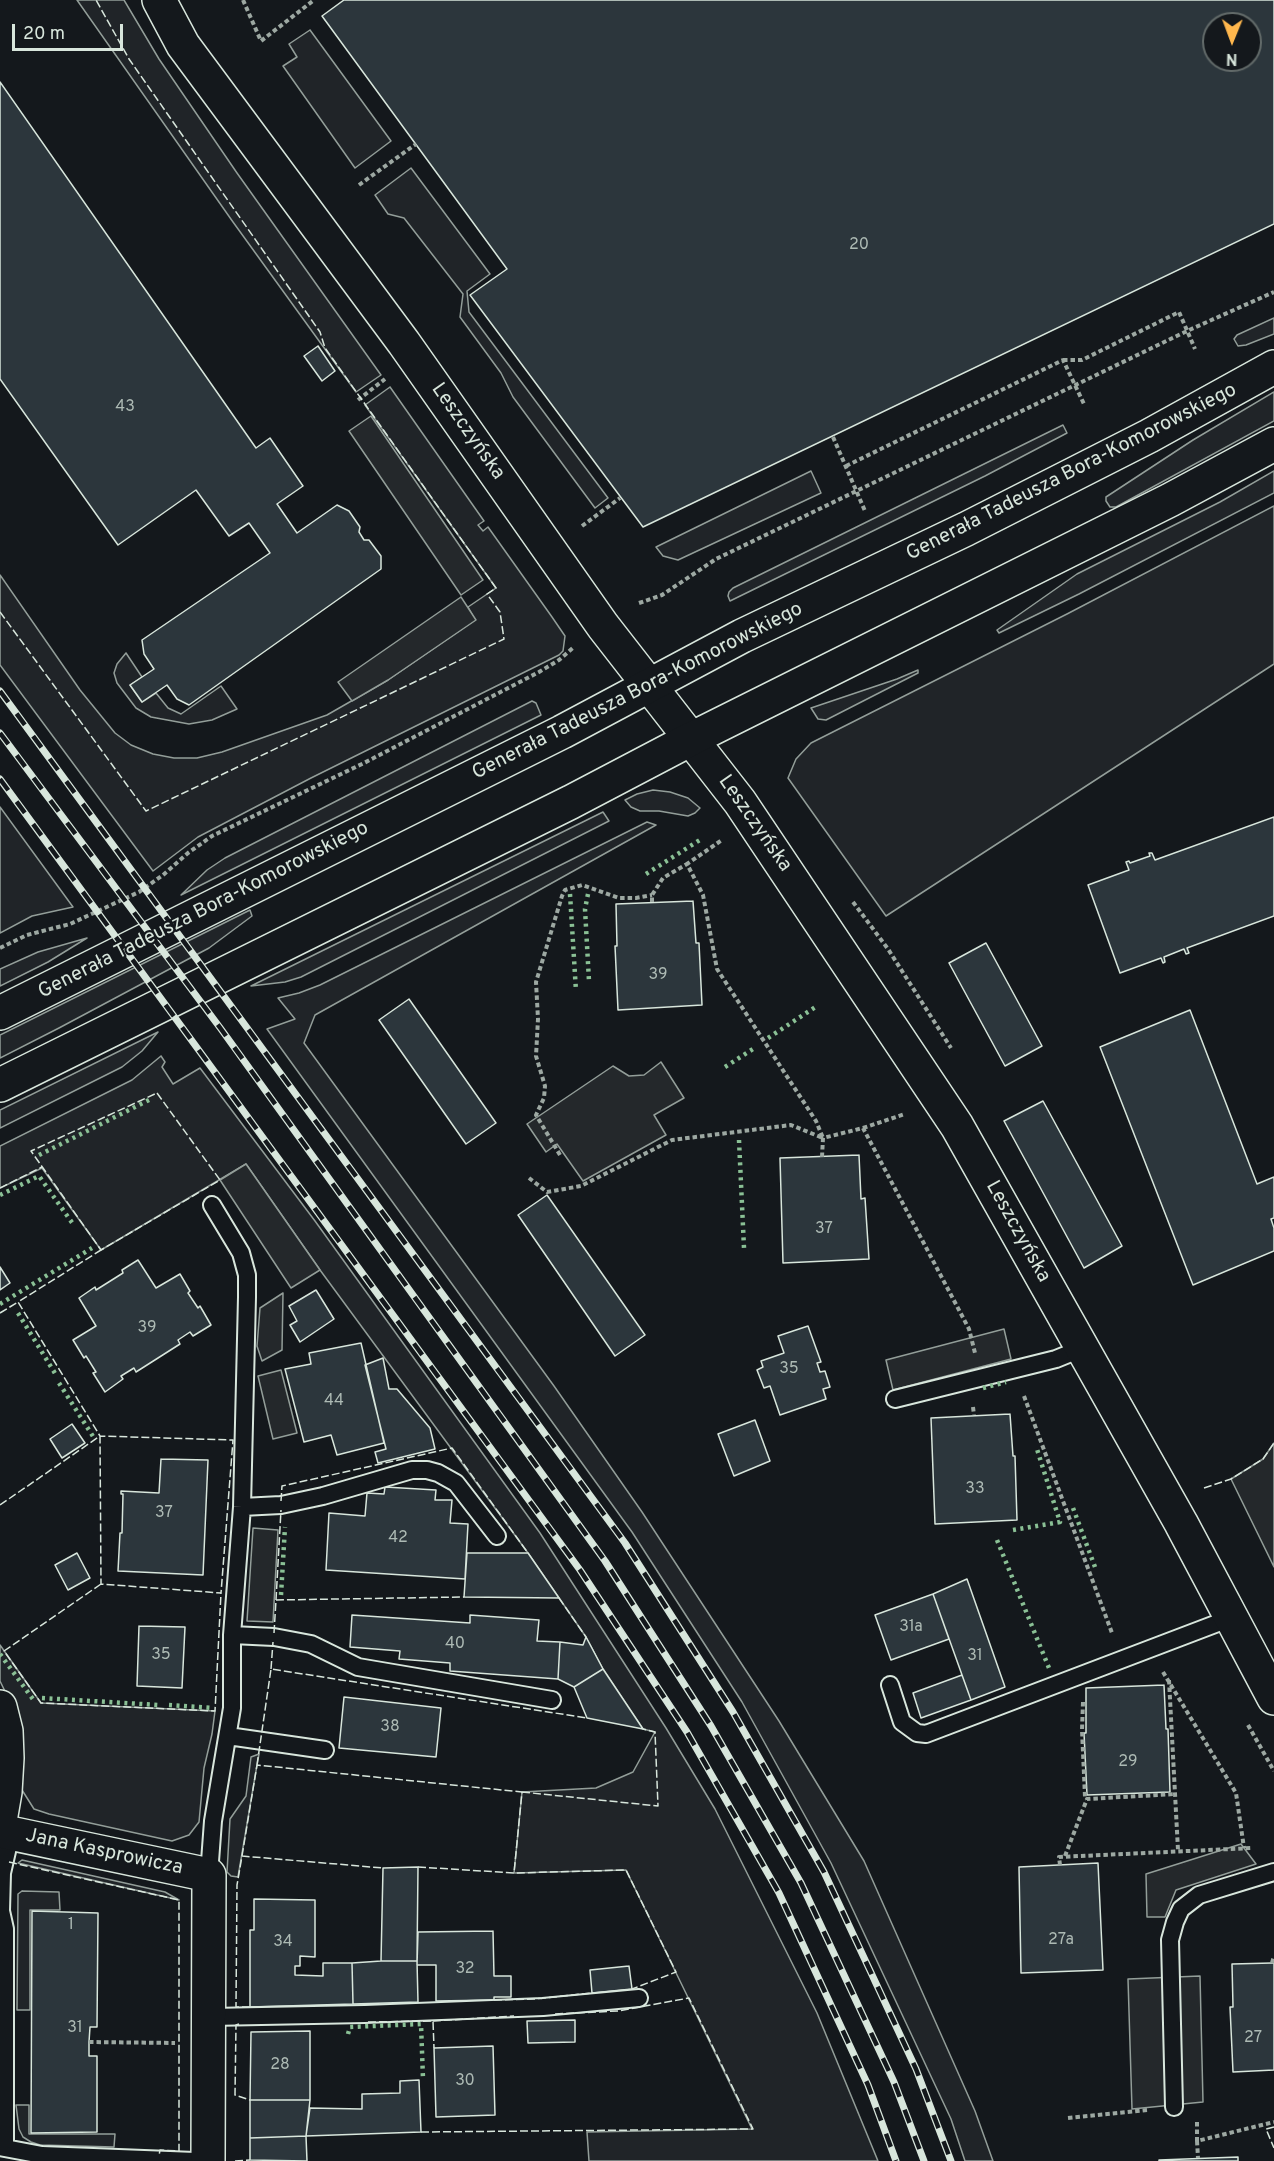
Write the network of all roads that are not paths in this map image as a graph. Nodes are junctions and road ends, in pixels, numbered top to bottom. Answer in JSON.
{"nodes":[{"id":1,"x":159,"y":0,"type":"edge"},
{"id":2,"x":1274,"y":367,"type":"edge"},
{"id":3,"x":1274,"y":444,"type":"edge"},
{"id":4,"x":649,"y":685,"type":"junction"},
{"id":5,"x":692,"y":739,"type":"junction"},
{"id":6,"x":0,"y":1013,"type":"edge"},
{"id":7,"x":0,"y":1085,"type":"edge"},
{"id":8,"x":212,"y":1205,"type":"dead end"},
{"id":9,"x":1083,"y":1348,"type":"junction"},
{"id":10,"x":895,"y":1399,"type":"dead end"},
{"id":11,"x":242,"y":1507,"type":"junction"},
{"id":12,"x":497,"y":1536,"type":"dead end"},
{"id":13,"x":1231,"y":1618,"type":"junction"},
{"id":14,"x":232,"y":1635,"type":"junction"},
{"id":15,"x":890,"y":1685,"type":"dead end"},
{"id":16,"x":1274,"y":1698,"type":"edge"},
{"id":17,"x":552,"y":1701,"type":"dead end"},
{"id":18,"x":0,"y":1707,"type":"edge"},
{"id":19,"x":228,"y":1736,"type":"junction"},
{"id":20,"x":325,"y":1750,"type":"dead end"},
{"id":21,"x":4,"y":1829,"type":"edge"},
{"id":22,"x":1274,"y":1872,"type":"edge"},
{"id":23,"x":209,"y":1875,"type":"junction"},
{"id":24,"x":1,"y":1911,"type":"edge"},
{"id":25,"x":639,"y":1998,"type":"dead end"},
{"id":26,"x":210,"y":2017,"type":"junction"},
{"id":27,"x":1174,"y":2107,"type":"dead end"},
{"id":28,"x":2,"y":2147,"type":"edge"},
{"id":29,"x":195,"y":2161,"type":"edge"},
{"id":30,"x":208,"y":2161,"type":"edge"}],
"edges":[{"from":1,"to":4,"type":"main road","name":"Leszczyńska"},
{"from":2,"to":4,"type":"main road","name":"Generała Tadeusza Bora-Komorowskiego"},
{"from":3,"to":5,"type":"main road"},
{"from":4,"to":5,"type":"main road","name":"Leszczyńska"},
{"from":4,"to":6,"type":"main road","name":"Generała Tadeusza Bora-Komorowskiego"},
{"from":5,"to":7,"type":"main road"},
{"from":5,"to":9,"type":"main road","name":"Leszczyńska"},
{"from":8,"to":11,"type":"lane"},
{"from":9,"to":10,"type":"lane"},
{"from":9,"to":13,"type":"main road","name":"Leszczyńska"},
{"from":11,"to":12,"type":"lane"},
{"from":11,"to":14,"type":"lane"},
{"from":13,"to":15,"type":"lane"},
{"from":13,"to":16,"type":"main road","name":"Leszczyńska"},
{"from":14,"to":17,"type":"lane"},
{"from":14,"to":19,"type":"lane"},
{"from":18,"to":21,"type":"main road"},
{"from":19,"to":20,"type":"lane"},
{"from":19,"to":23,"type":"lane"},
{"from":21,"to":23,"type":"main road","name":"Jana Kasprowicza"},
{"from":21,"to":24,"type":"lane"},
{"from":22,"to":27,"type":"lane"},
{"from":23,"to":26,"type":"main road"},
{"from":24,"to":28,"type":"lane"},
{"from":25,"to":26,"type":"lane"},
{"from":26,"to":30,"type":"main road"},
{"from":28,"to":29,"type":"lane"}]}
